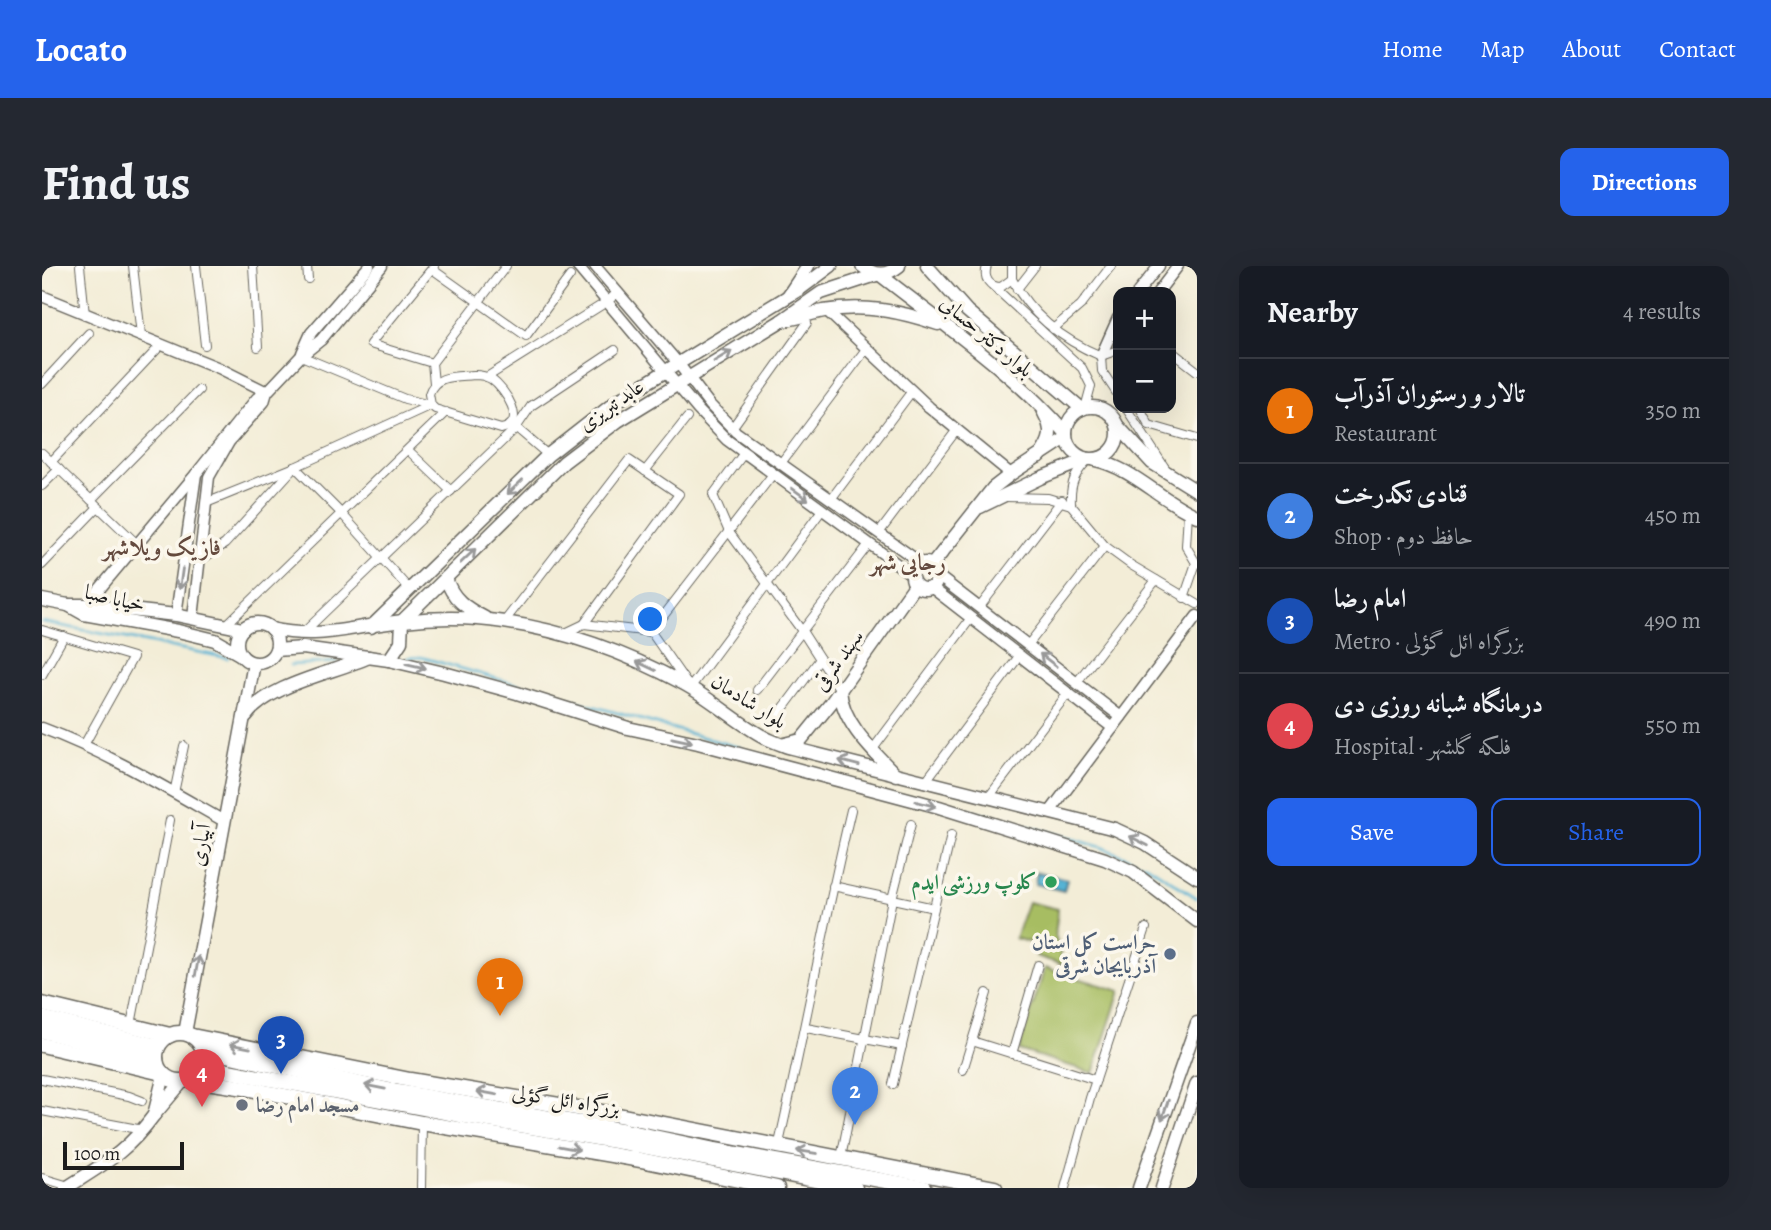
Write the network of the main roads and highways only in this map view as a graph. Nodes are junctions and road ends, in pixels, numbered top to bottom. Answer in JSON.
{"nodes":[{"id":1,"x":808,"y":266,"type":"edge"},
{"id":2,"x":831,"y":266,"type":"edge"},
{"id":3,"x":862,"y":266,"type":"edge"},
{"id":4,"x":899,"y":266,"type":"edge"},
{"id":5,"x":927,"y":266,"type":"edge"},
{"id":6,"x":879,"y":274,"type":"junction"},
{"id":7,"x":788,"y":296,"type":"junction"},
{"id":8,"x":781,"y":321,"type":"junction"},
{"id":9,"x":947,"y":327,"type":"junction"},
{"id":10,"x":1041,"y":407,"type":"junction"},
{"id":11,"x":1084,"y":408,"type":"junction"},
{"id":12,"x":1117,"y":425,"type":"junction"},
{"id":13,"x":1066,"y":436,"type":"junction"},
{"id":14,"x":1040,"y":456,"type":"junction"},
{"id":15,"x":1089,"y":459,"type":"junction"},
{"id":16,"x":1197,"y":491,"type":"edge"},
{"id":17,"x":979,"y":507,"type":"junction"},
{"id":18,"x":1192,"y":514,"type":"edge"},
{"id":19,"x":931,"y":573,"type":"junction"},
{"id":20,"x":446,"y":578,"type":"junction"},
{"id":21,"x":914,"y":580,"type":"junction"},
{"id":22,"x":42,"y":600,"type":"edge"},
{"id":23,"x":68,"y":605,"type":"junction"},
{"id":24,"x":402,"y":621,"type":"junction"},
{"id":25,"x":498,"y":622,"type":"junction"},
{"id":26,"x":371,"y":627,"type":"junction"},
{"id":27,"x":243,"y":629,"type":"junction"},
{"id":28,"x":271,"y":629,"type":"junction"},
{"id":29,"x":276,"y":650,"type":"junction"},
{"id":30,"x":241,"y":655,"type":"junction"},
{"id":31,"x":369,"y":657,"type":"junction"},
{"id":32,"x":389,"y":660,"type":"junction"},
{"id":33,"x":254,"y":663,"type":"junction"},
{"id":34,"x":840,"y":690,"type":"junction"},
{"id":35,"x":243,"y":719,"type":"junction"},
{"id":36,"x":782,"y":744,"type":"junction"},
{"id":37,"x":896,"y":776,"type":"junction"},
{"id":38,"x":1197,"y":877,"type":"edge"},
{"id":39,"x":1195,"y":917,"type":"edge"},
{"id":40,"x":42,"y":1004,"type":"edge"},
{"id":41,"x":42,"y":1018,"type":"edge"},
{"id":42,"x":1197,"y":1023,"type":"edge"},
{"id":43,"x":42,"y":1031,"type":"edge"},
{"id":44,"x":170,"y":1035,"type":"junction"},
{"id":45,"x":189,"y":1035,"type":"junction"},
{"id":46,"x":42,"y":1045,"type":"edge"},
{"id":47,"x":203,"y":1050,"type":"junction"},
{"id":48,"x":157,"y":1052,"type":"junction"},
{"id":49,"x":202,"y":1066,"type":"junction"},
{"id":50,"x":163,"y":1074,"type":"junction"},
{"id":51,"x":186,"y":1080,"type":"junction"},
{"id":52,"x":1197,"y":1083,"type":"edge"},
{"id":53,"x":154,"y":1115,"type":"junction"},
{"id":54,"x":67,"y":1187,"type":"edge"},
{"id":55,"x":777,"y":1188,"type":"edge"},
{"id":56,"x":855,"y":1188,"type":"edge"},
{"id":57,"x":924,"y":1188,"type":"edge"},
{"id":58,"x":995,"y":1188,"type":"edge"},
{"id":59,"x":1139,"y":1188,"type":"edge"},
{"id":60,"x":1162,"y":1188,"type":"edge"}],
"edges":[{"from":1,"to":7,"type":"main road"},
{"from":2,"to":7,"type":"main road","name":"عابد تبریزی"},
{"from":3,"to":6,"type":"main road","name":"بلوار دکتر حسابی"},
{"from":4,"to":6,"type":"main road","name":"عابد تبریزی"},
{"from":5,"to":11,"type":"main road","name":"بلوار دکتر حسابی"},
{"from":6,"to":8,"type":"main road","name":"عابد تبریزی"},
{"from":6,"to":9,"type":"main road","name":"بلوار دکتر حسابی"},
{"from":7,"to":26,"type":"main road","name":"عابد تبریزی","one_way":true},
{"from":8,"to":9,"type":"main road"},
{"from":20,"to":8,"type":"main road","name":"عابد تبریزی","one_way":true},
{"from":9,"to":10,"type":"main road","name":"بلوار دکتر حسابی"},
{"from":10,"to":13,"type":"main road","name":"بلوار دکتر حسابی"},
{"from":10,"to":14,"type":"main road"},
{"from":11,"to":12,"type":"main road"},
{"from":11,"to":13,"type":"main road"},
{"from":12,"to":15,"type":"main road"},
{"from":12,"to":16,"type":"main road"},
{"from":13,"to":14,"type":"main road","name":"سهند شرقی"},
{"from":13,"to":15,"type":"main road"},
{"from":14,"to":17,"type":"main road","name":"سهند شرقی"},
{"from":15,"to":17,"type":"main road"},
{"from":15,"to":18,"type":"main road"},
{"from":17,"to":19,"type":"main road","name":"سهند شرقی"},
{"from":19,"to":21,"type":"main road"},
{"from":19,"to":21,"type":"main road","name":"سهند شرقی"},
{"from":20,"to":24,"type":"main road","name":"عابد تبریزی"},
{"from":20,"to":25,"type":"main road"},
{"from":21,"to":34,"type":"main road","name":"سهند شرقی"},
{"from":22,"to":23,"type":"main road"},
{"from":23,"to":27,"type":"main road","name":"خیابا صبا"},
{"from":23,"to":30,"type":"main road","name":"خیابا صبا"},
{"from":24,"to":25,"type":"main road","name":"بلوار شادمان"},
{"from":24,"to":26,"type":"main road","name":"بلوار شادمان"},
{"from":24,"to":32,"type":"main road"},
{"from":36,"to":25,"type":"main road","name":"بلوار شادمان","one_way":true},
{"from":26,"to":28,"type":"main road","name":"بلوار شادمان"},
{"from":27,"to":28,"type":"main road"},
{"from":27,"to":30,"type":"main road"},
{"from":28,"to":29,"type":"main road"},
{"from":29,"to":31,"type":"main road","name":"بلوار شادمان"},
{"from":29,"to":33,"type":"main road"},
{"from":30,"to":33,"type":"main road"},
{"from":31,"to":32,"type":"main road","name":"بلوار شادمان"},
{"from":31,"to":35,"type":"main road"},
{"from":32,"to":39,"type":"main road","name":"بلوار شادمان","one_way":true},
{"from":33,"to":35,"type":"main road","name":"آبیاری"},
{"from":34,"to":36,"type":"main road","name":"سهند شرقی"},
{"from":34,"to":37,"type":"main road"},
{"from":45,"to":35,"type":"main road","name":"آبیاری","one_way":true},
{"from":37,"to":36,"type":"main road","name":"بلوار شادمان","one_way":true},
{"from":38,"to":37,"type":"main road","name":"بلوار شادمان","one_way":true},
{"from":40,"to":44,"type":"highway"},
{"from":41,"to":48,"type":"highway"},
{"from":42,"to":59,"type":"main road","one_way":true},
{"from":43,"to":48,"type":"highway"},
{"from":44,"to":45,"type":"highway"},
{"from":44,"to":48,"type":"highway"},
{"from":45,"to":47,"type":"highway"},
{"from":58,"to":45,"type":"highway","one_way":true},
{"from":46,"to":50,"type":"highway"},
{"from":47,"to":49,"type":"highway"},
{"from":57,"to":47,"type":"highway","name":"بزرگراه ائل گؤلی","one_way":true},
{"from":48,"to":50,"type":"highway"},
{"from":49,"to":51,"type":"highway"},
{"from":49,"to":56,"type":"highway","name":"بزرگراه ائل گؤلی"},
{"from":50,"to":51,"type":"highway"},
{"from":50,"to":53,"type":"main road"},
{"from":51,"to":53,"type":"main road"},
{"from":51,"to":55,"type":"highway","one_way":true},
{"from":52,"to":60,"type":"main road"},
{"from":53,"to":54,"type":"main road"}]}
